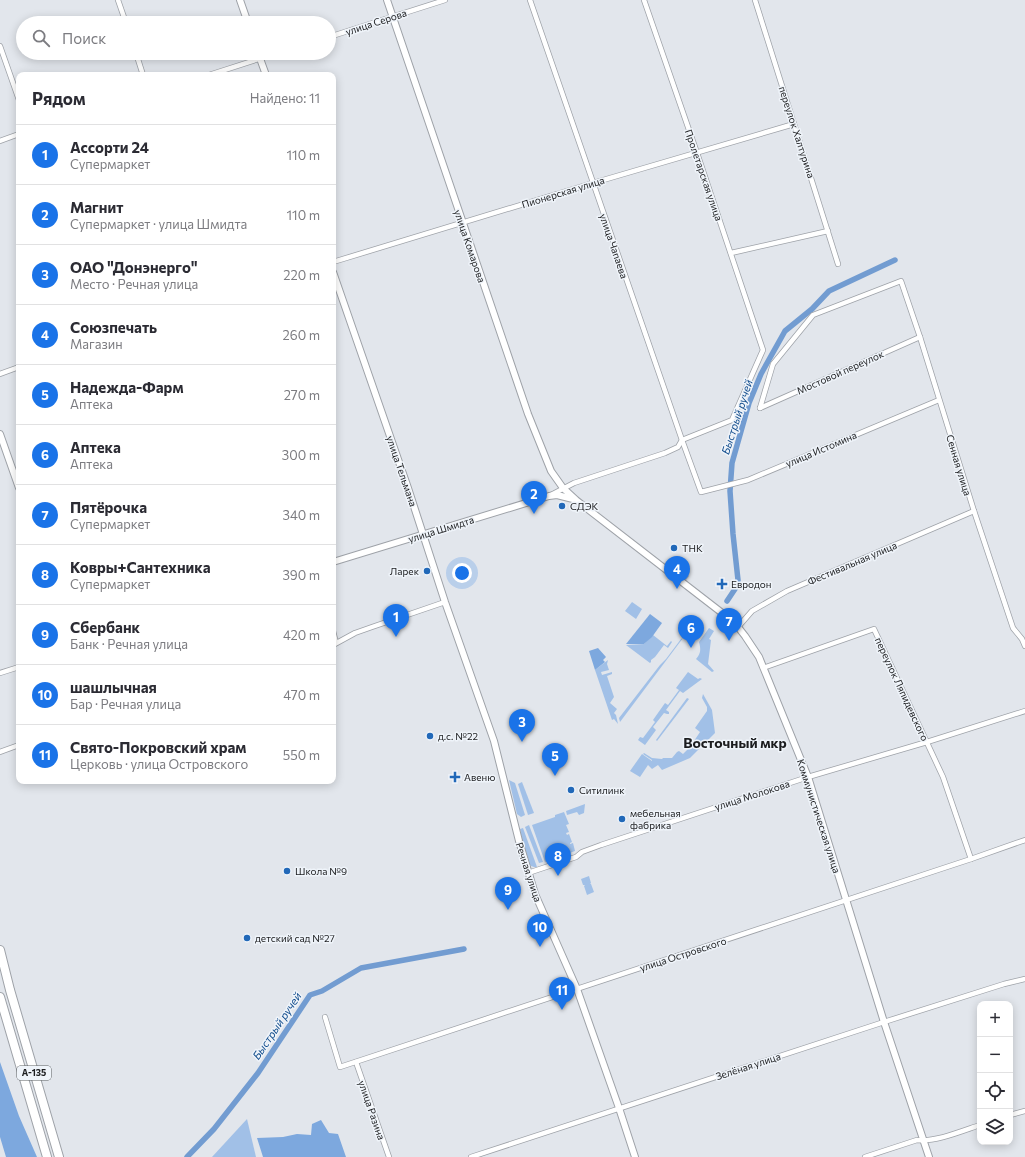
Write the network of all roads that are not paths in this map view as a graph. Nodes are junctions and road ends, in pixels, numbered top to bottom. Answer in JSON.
{"nodes":[{"id":1,"x":118,"y":0,"type":"edge"},
{"id":2,"x":240,"y":0,"type":"edge"},
{"id":3,"x":387,"y":0,"type":"edge"},
{"id":4,"x":445,"y":0,"type":"edge"},
{"id":5,"x":530,"y":0,"type":"edge"},
{"id":6,"x":644,"y":0,"type":"edge"},
{"id":7,"x":755,"y":0,"type":"edge"},
{"id":8,"x":124,"y":16,"type":"edge"},
{"id":9,"x":246,"y":16,"type":"edge"},
{"id":10,"x":392,"y":17,"type":"junction"},
{"id":11,"x":336,"y":35,"type":"edge"},
{"id":12,"x":0,"y":46,"type":"edge"},
{"id":13,"x":138,"y":60,"type":"edge"},
{"id":14,"x":248,"y":60,"type":"edge"},
{"id":15,"x":260,"y":60,"type":"edge"},
{"id":16,"x":142,"y":72,"type":"edge"},
{"id":17,"x":217,"y":72,"type":"edge"},
{"id":18,"x":265,"y":72,"type":"edge"},
{"id":19,"x":16,"y":91,"type":"edge"},
{"id":20,"x":794,"y":124,"type":"junction"},
{"id":21,"x":16,"y":135,"type":"edge"},
{"id":22,"x":0,"y":140,"type":"edge"},
{"id":23,"x":697,"y":153,"type":"junction"},
{"id":24,"x":593,"y":183,"type":"junction"},
{"id":25,"x":462,"y":222,"type":"junction"},
{"id":26,"x":828,"y":231,"type":"junction"},
{"id":27,"x":731,"y":253,"type":"junction"},
{"id":28,"x":336,"y":261,"type":"edge"},
{"id":29,"x":838,"y":264,"type":"dead end"},
{"id":30,"x":336,"y":281,"type":"edge"},
{"id":31,"x":920,"y":337,"type":"junction"},
{"id":32,"x":763,"y":350,"type":"joint"},
{"id":33,"x":16,"y":368,"type":"edge"},
{"id":34,"x":0,"y":374,"type":"edge"},
{"id":35,"x":939,"y":400,"type":"junction"},
{"id":36,"x":760,"y":408,"type":"joint"},
{"id":37,"x":0,"y":434,"type":"edge"},
{"id":38,"x":682,"y":440,"type":"junction"},
{"id":39,"x":16,"y":479,"type":"edge"},
{"id":40,"x":563,"y":488,"type":"junction"},
{"id":41,"x":701,"y":492,"type":"joint"},
{"id":42,"x":549,"y":496,"type":"junction"},
{"id":43,"x":576,"y":500,"type":"junction"},
{"id":44,"x":974,"y":511,"type":"junction"},
{"id":45,"x":423,"y":534,"type":"junction"},
{"id":46,"x":336,"y":561,"type":"edge"},
{"id":47,"x":445,"y":602,"type":"junction"},
{"id":48,"x":738,"y":627,"type":"junction"},
{"id":49,"x":336,"y":644,"type":"edge"},
{"id":50,"x":1025,"y":646,"type":"edge"},
{"id":51,"x":16,"y":667,"type":"edge"},
{"id":52,"x":763,"y":668,"type":"junction"},
{"id":53,"x":469,"y":672,"type":"joint"},
{"id":54,"x":0,"y":673,"type":"edge"},
{"id":55,"x":1025,"y":711,"type":"edge"},
{"id":56,"x":927,"y":742,"type":"junction"},
{"id":57,"x":16,"y":746,"type":"edge"},
{"id":58,"x":0,"y":752,"type":"edge"},
{"id":59,"x":808,"y":777,"type":"junction"},
{"id":60,"x":1025,"y":840,"type":"edge"},
{"id":61,"x":971,"y":859,"type":"junction"},
{"id":62,"x":528,"y":873,"type":"junction"},
{"id":63,"x":846,"y":899,"type":"junction"},
{"id":64,"x":0,"y":950,"type":"edge"},
{"id":65,"x":1025,"y":979,"type":"edge"},
{"id":66,"x":577,"y":989,"type":"junction"},
{"id":67,"x":0,"y":997,"type":"edge"},
{"id":68,"x":325,"y":1016,"type":"dead end"},
{"id":69,"x":884,"y":1022,"type":"junction"},
{"id":70,"x":356,"y":1062,"type":"junction"},
{"id":71,"x":619,"y":1108,"type":"junction"},
{"id":72,"x":1025,"y":1111,"type":"edge"},
{"id":73,"x":1013,"y":1114,"type":"edge"},
{"id":74,"x":977,"y":1126,"type":"edge"},
{"id":75,"x":924,"y":1141,"type":"junction"},
{"id":76,"x":47,"y":1157,"type":"edge"},
{"id":77,"x":59,"y":1157,"type":"edge"},
{"id":78,"x":389,"y":1157,"type":"edge"},
{"id":79,"x":471,"y":1157,"type":"edge"},
{"id":80,"x":634,"y":1157,"type":"edge"},
{"id":81,"x":865,"y":1157,"type":"edge"},
{"id":82,"x":929,"y":1157,"type":"edge"}],
"edges":[{"from":1,"to":8,"type":"street"},
{"from":2,"to":9,"type":"street"},
{"from":3,"to":10,"type":"street","name":"улица Комарова"},
{"from":4,"to":10,"type":"street","name":"улица Серова"},
{"from":5,"to":24,"type":"street","name":"улица Чапаева"},
{"from":6,"to":23,"type":"street","name":"Пролетарская улица"},
{"from":7,"to":20,"type":"street","name":"переулок Халтурина"},
{"from":10,"to":11,"type":"street","name":"улица Серова"},
{"from":10,"to":25,"type":"street","name":"улица Комарова"},
{"from":12,"to":19,"type":"street"},
{"from":13,"to":16,"type":"street"},
{"from":14,"to":17,"type":"street"},
{"from":15,"to":18,"type":"street"},
{"from":20,"to":23,"type":"street","name":"Пионерская улица"},
{"from":20,"to":26,"type":"street","name":"переулок Халтурина"},
{"from":21,"to":22,"type":"street"},
{"from":23,"to":24,"type":"street","name":"Пионерская улица"},
{"from":23,"to":27,"type":"street","name":"Пролетарская улица"},
{"from":24,"to":25,"type":"street","name":"Пионерская улица"},
{"from":24,"to":38,"type":"street","name":"улица Чапаева"},
{"from":25,"to":28,"type":"street","name":"Пионерская улица"},
{"from":25,"to":40,"type":"street","name":"улица Комарова"},
{"from":26,"to":27,"type":"street"},
{"from":26,"to":29,"type":"street","name":"переулок Халтурина"},
{"from":27,"to":32,"type":"street","name":"Пролетарская улица"},
{"from":30,"to":45,"type":"street","name":"улица Тельмана"},
{"from":31,"to":35,"type":"street","name":"Сенная улица"},
{"from":31,"to":36,"type":"street","name":"Мостовой переулок"},
{"from":31,"to":36,"type":"street","name":"Сенная улица"},
{"from":32,"to":38,"type":"street","name":"улица Шмидта"},
{"from":33,"to":34,"type":"street"},
{"from":35,"to":41,"type":"street","name":"улица Истомина"},
{"from":35,"to":44,"type":"street","name":"Сенная улица"},
{"from":37,"to":39,"type":"street"},
{"from":38,"to":40,"type":"street","name":"улица Шмидта"},
{"from":38,"to":41,"type":"street","name":"улица Чапаева"},
{"from":40,"to":42,"type":"street","name":"улица Шмидта"},
{"from":40,"to":43,"type":"street","name":"Коммунистическая улица"},
{"from":42,"to":43,"type":"street","name":"улица Шмидта"},
{"from":42,"to":45,"type":"street","name":"улица Шмидта"},
{"from":43,"to":48,"type":"street","name":"Коммунистическая улица"},
{"from":44,"to":48,"type":"street","name":"Фестивальная улица"},
{"from":44,"to":50,"type":"street","name":"Сенная улица"},
{"from":45,"to":46,"type":"street","name":"улица Шмидта"},
{"from":45,"to":47,"type":"street","name":"улица Тельмана"},
{"from":47,"to":49,"type":"street"},
{"from":47,"to":53,"type":"street","name":"улица Тельмана"},
{"from":48,"to":52,"type":"street","name":"Коммунистическая улица"},
{"from":51,"to":54,"type":"street"},
{"from":52,"to":56,"type":"street","name":"переулок Ляпидевского"},
{"from":52,"to":59,"type":"street","name":"Коммунистическая улица"},
{"from":53,"to":62,"type":"street","name":"Речная улица"},
{"from":55,"to":56,"type":"street","name":"улица Молокова"},
{"from":56,"to":59,"type":"street","name":"улица Молокова"},
{"from":56,"to":61,"type":"street","name":"переулок Ляпидевского"},
{"from":57,"to":58,"type":"street"},
{"from":59,"to":62,"type":"street","name":"улица Молокова"},
{"from":59,"to":63,"type":"street","name":"Коммунистическая улица"},
{"from":60,"to":61,"type":"street","name":"улица Островского"},
{"from":61,"to":63,"type":"street","name":"улица Островского"},
{"from":62,"to":66,"type":"street","name":"Речная улица"},
{"from":63,"to":66,"type":"street","name":"улица Островского"},
{"from":63,"to":69,"type":"street","name":"Коммунистическая улица"},
{"from":64,"to":77,"type":"highway","number":"А-135"},
{"from":65,"to":69,"type":"street","name":"Зелёная улица"},
{"from":66,"to":70,"type":"street","name":"улица Островского"},
{"from":66,"to":71,"type":"street","name":"Речная улица"},
{"from":67,"to":76,"type":"highway","number":"А-135"},
{"from":68,"to":70,"type":"street","name":"улица Островского"},
{"from":69,"to":71,"type":"street","name":"Зелёная улица"},
{"from":69,"to":75,"type":"street","name":"Коммунистическая улица"},
{"from":70,"to":78,"type":"street","name":"улица Разина"},
{"from":71,"to":79,"type":"street","name":"Зелёная улица"},
{"from":71,"to":80,"type":"street","name":"Речная улица"},
{"from":72,"to":73,"type":"street"},
{"from":74,"to":75,"type":"street"},
{"from":75,"to":81,"type":"street"},
{"from":75,"to":82,"type":"street","name":"Коммунистическая улица"}]}
